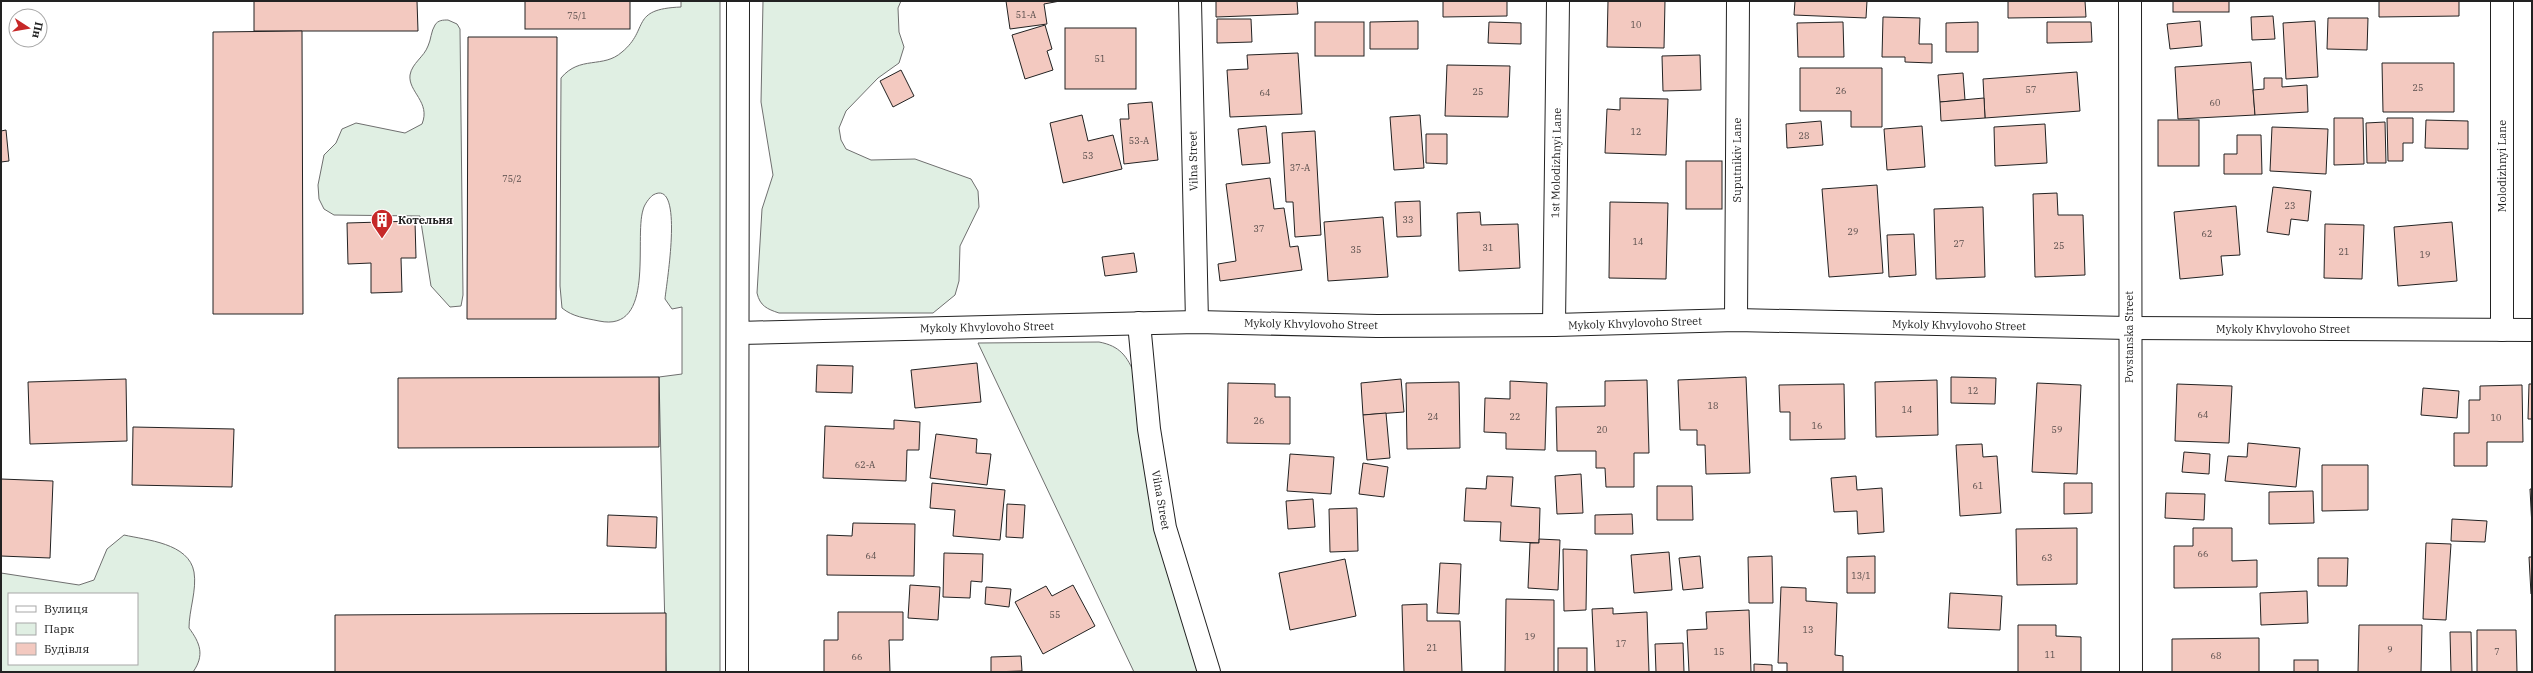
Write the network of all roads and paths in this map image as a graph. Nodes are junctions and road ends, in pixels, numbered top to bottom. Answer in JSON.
{"nodes":[{"id":1,"x":738,"y":1,"type":"edge"},
{"id":2,"x":1190,"y":1,"type":"edge"},
{"id":3,"x":1558,"y":1,"type":"edge"},
{"id":4,"x":1738,"y":1,"type":"edge"},
{"id":5,"x":2130,"y":1,"type":"edge"},
{"id":6,"x":2502,"y":1,"type":"edge"},
{"id":7,"x":1736,"y":320,"type":"junction"},
{"id":8,"x":1197,"y":322,"type":"junction"},
{"id":9,"x":1140,"y":323,"type":"junction"},
{"id":10,"x":1554,"y":325,"type":"junction"},
{"id":11,"x":2129,"y":328,"type":"junction"},
{"id":12,"x":2502,"y":330,"type":"junction"},
{"id":13,"x":2532,"y":330,"type":"edge"},
{"id":14,"x":738,"y":333,"type":"junction"},
{"id":15,"x":737,"y":672,"type":"edge"},
{"id":16,"x":1208,"y":672,"type":"edge"},
{"id":17,"x":2131,"y":672,"type":"edge"}],
"edges":[{"from":1,"to":14,"type":"street"},
{"from":2,"to":8,"type":"street","name":"Vilna Street"},
{"from":3,"to":10,"type":"street","name":"1st Molodizhnyi Lane"},
{"from":4,"to":7,"type":"street","name":"Suputnikiv Lane"},
{"from":5,"to":11,"type":"street","name":"Povstanska Street"},
{"from":6,"to":12,"type":"street","name":"Molodizhnyi Lane"},
{"from":7,"to":10,"type":"street","name":"Mykoly Khvylovoho Street"},
{"from":7,"to":11,"type":"street","name":"Mykoly Khvylovoho Street"},
{"from":8,"to":9,"type":"street","name":"Mykoly Khvylovoho Street"},
{"from":8,"to":10,"type":"street","name":"Mykoly Khvylovoho Street"},
{"from":9,"to":14,"type":"street","name":"Mykoly Khvylovoho Street"},
{"from":9,"to":16,"type":"street","name":"Vilna Street"},
{"from":11,"to":12,"type":"street","name":"Mykoly Khvylovoho Street"},
{"from":11,"to":17,"type":"street","name":"Povstanska Street"},
{"from":12,"to":13,"type":"street","name":"Mykoly Khvylovoho Street"},
{"from":14,"to":15,"type":"street"}]}
